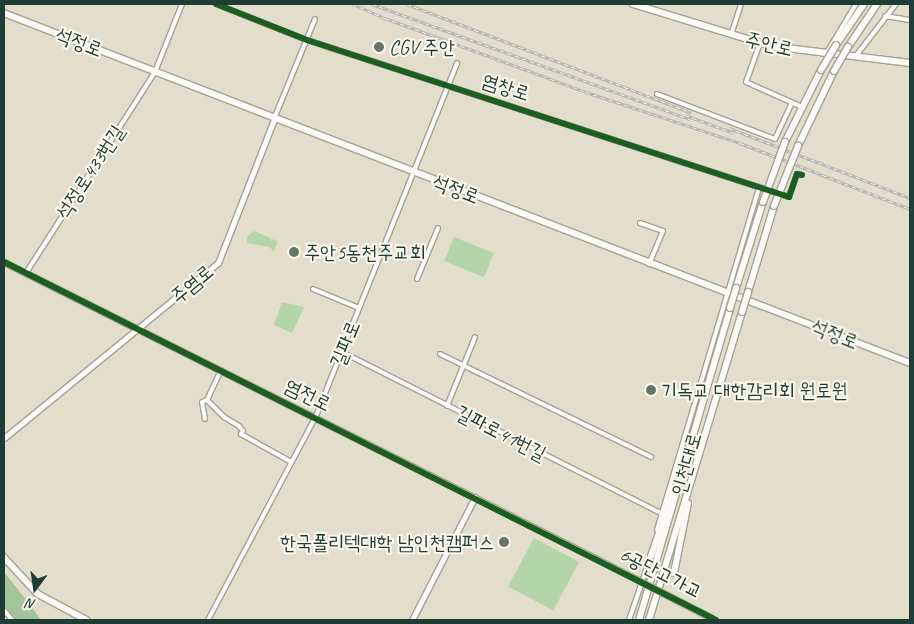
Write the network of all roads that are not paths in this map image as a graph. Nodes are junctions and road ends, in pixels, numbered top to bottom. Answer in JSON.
{"nodes":[{"id":1,"x":182,"y":4,"type":"edge"},
{"id":2,"x":216,"y":4,"type":"edge"},
{"id":3,"x":633,"y":4,"type":"edge"},
{"id":4,"x":741,"y":4,"type":"edge"},
{"id":5,"x":861,"y":4,"type":"edge"},
{"id":6,"x":879,"y":4,"type":"edge"},
{"id":7,"x":896,"y":4,"type":"edge"},
{"id":8,"x":4,"y":13,"type":"edge"},
{"id":9,"x":885,"y":16,"type":"junction"},
{"id":10,"x":315,"y":19,"type":"dead end"},
{"id":11,"x":910,"y":20,"type":"edge"},
{"id":12,"x":731,"y":35,"type":"junction"},
{"id":13,"x":307,"y":40,"type":"junction"},
{"id":14,"x":760,"y":43,"type":"junction"},
{"id":15,"x":826,"y":54,"type":"junction"},
{"id":16,"x":855,"y":57,"type":"junction"},
{"id":17,"x":456,"y":64,"type":"dead end"},
{"id":18,"x":910,"y":64,"type":"edge"},
{"id":19,"x":155,"y":72,"type":"junction"},
{"id":20,"x":448,"y":86,"type":"junction"},
{"id":21,"x":657,"y":94,"type":"dead end"},
{"id":22,"x":792,"y":103,"type":"junction"},
{"id":23,"x":802,"y":107,"type":"junction"},
{"id":24,"x":274,"y":118,"type":"junction"},
{"id":25,"x":414,"y":173,"type":"junction"},
{"id":26,"x":802,"y":176,"type":"dead end"},
{"id":27,"x":759,"y":187,"type":"junction"},
{"id":28,"x":640,"y":222,"type":"dead end"},
{"id":29,"x":438,"y":228,"type":"dead end"},
{"id":30,"x":4,"y":262,"type":"edge"},
{"id":31,"x":649,"y":264,"type":"junction"},
{"id":32,"x":26,"y":273,"type":"junction"},
{"id":33,"x":417,"y":279,"type":"dead end"},
{"id":34,"x":313,"y":289,"type":"dead end"},
{"id":35,"x":727,"y":292,"type":"junction"},
{"id":36,"x":359,"y":308,"type":"junction"},
{"id":37,"x":137,"y":330,"type":"junction"},
{"id":38,"x":475,"y":337,"type":"dead end"},
{"id":39,"x":342,"y":352,"type":"junction"},
{"id":40,"x":440,"y":354,"type":"dead end"},
{"id":41,"x":910,"y":363,"type":"edge"},
{"id":42,"x":464,"y":364,"type":"junction"},
{"id":43,"x":221,"y":370,"type":"junction"},
{"id":44,"x":207,"y":400,"type":"junction"},
{"id":45,"x":447,"y":406,"type":"junction"},
{"id":46,"x":316,"y":416,"type":"junction"},
{"id":47,"x":205,"y":419,"type":"dead end"},
{"id":48,"x":4,"y":438,"type":"edge"},
{"id":49,"x":651,"y":457,"type":"dead end"},
{"id":50,"x":687,"y":460,"type":"junction"},
{"id":51,"x":292,"y":462,"type":"junction"},
{"id":52,"x":696,"y":464,"type":"junction"},
{"id":53,"x":475,"y":498,"type":"junction"},
{"id":54,"x":661,"y":513,"type":"junction"},
{"id":55,"x":651,"y":556,"type":"junction"},
{"id":56,"x":4,"y":557,"type":"edge"},
{"id":57,"x":597,"y":559,"type":"joint"},
{"id":58,"x":674,"y":573,"type":"dead end"},
{"id":59,"x":4,"y":610,"type":"edge"},
{"id":60,"x":12,"y":620,"type":"edge"},
{"id":61,"x":87,"y":620,"type":"edge"},
{"id":62,"x":208,"y":620,"type":"edge"},
{"id":63,"x":412,"y":620,"type":"edge"},
{"id":64,"x":629,"y":620,"type":"edge"},
{"id":65,"x":639,"y":620,"type":"edge"},
{"id":66,"x":649,"y":620,"type":"edge"},
{"id":67,"x":716,"y":620,"type":"edge"}],
"edges":[{"from":1,"to":19,"type":"street","name":"석정로433번길"},
{"from":2,"to":13,"type":"street","name":"염창로"},
{"from":3,"to":12,"type":"main road","name":"주안로"},
{"from":4,"to":12,"type":"street"},
{"from":5,"to":15,"type":"street"},
{"from":5,"to":23,"type":"highway","bridge":true},
{"from":6,"to":52,"type":"highway","name":"인천대로","bridge":true},
{"from":7,"to":9,"type":"street"},
{"from":8,"to":19,"type":"main road","name":"석정로"},
{"from":9,"to":11,"type":"street"},
{"from":9,"to":16,"type":"street"},
{"from":10,"to":13,"type":"street","name":"주염로"},
{"from":12,"to":14,"type":"main road","name":"주안로"},
{"from":13,"to":20,"type":"street","name":"염창로"},
{"from":13,"to":24,"type":"street","name":"주염로"},
{"from":14,"to":15,"type":"main road","name":"주안로"},
{"from":14,"to":22,"type":"street"},
{"from":15,"to":16,"type":"main road","name":"주안로"},
{"from":16,"to":18,"type":"main road","name":"주안로"},
{"from":17,"to":20,"type":"street","name":"길파로"},
{"from":19,"to":24,"type":"main road","name":"석정로"},
{"from":19,"to":32,"type":"street","name":"석정로433번길"},
{"from":20,"to":25,"type":"street","name":"길파로"},
{"from":20,"to":27,"type":"street","name":"염창로"},
{"from":21,"to":22,"type":"street"},
{"from":22,"to":23,"type":"street"},
{"from":23,"to":50,"type":"highway","name":"인천대로","bridge":true},
{"from":24,"to":25,"type":"main road","name":"석정로"},
{"from":24,"to":37,"type":"street","name":"주염로"},
{"from":25,"to":31,"type":"main road","name":"석정로"},
{"from":25,"to":36,"type":"street","name":"길파로"},
{"from":26,"to":27,"type":"street","name":"염창로"},
{"from":27,"to":35,"type":"street"},
{"from":28,"to":31,"type":"street"},
{"from":29,"to":33,"type":"street"},
{"from":30,"to":32,"type":"street","name":"염전로"},
{"from":31,"to":35,"type":"main road","name":"석정로"},
{"from":32,"to":37,"type":"street","name":"염전로"},
{"from":34,"to":36,"type":"street"},
{"from":35,"to":41,"type":"main road","name":"석정로"},
{"from":35,"to":54,"type":"street"},
{"from":36,"to":39,"type":"street","name":"길파로"},
{"from":37,"to":43,"type":"street","name":"염전로"},
{"from":37,"to":48,"type":"street","name":"주염로"},
{"from":38,"to":42,"type":"street"},
{"from":39,"to":45,"type":"street","name":"길파로41번길"},
{"from":39,"to":46,"type":"street","name":"길파로"},
{"from":40,"to":42,"type":"street"},
{"from":42,"to":45,"type":"street"},
{"from":42,"to":49,"type":"street"},
{"from":43,"to":44,"type":"street"},
{"from":43,"to":46,"type":"street","name":"염전로"},
{"from":44,"to":47,"type":"street"},
{"from":44,"to":51,"type":"street"},
{"from":45,"to":54,"type":"street","name":"길파로41번길"},
{"from":46,"to":51,"type":"street","name":"길파로"},
{"from":46,"to":53,"type":"street","name":"염전로"},
{"from":50,"to":55,"type":"highway"},
{"from":50,"to":65,"type":"highway","name":"인천대로"},
{"from":51,"to":62,"type":"street","name":"길파로"},
{"from":52,"to":58,"type":"highway"},
{"from":52,"to":66,"type":"highway","name":"인천대로"},
{"from":53,"to":57,"type":"street","name":"염전로"},
{"from":53,"to":63,"type":"street"},
{"from":54,"to":55,"type":"street"},
{"from":55,"to":64,"type":"street"},
{"from":56,"to":61,"type":"main road"},
{"from":57,"to":67,"type":"street","name":"6공단고가교","bridge":true},
{"from":59,"to":60,"type":"street"}]}
